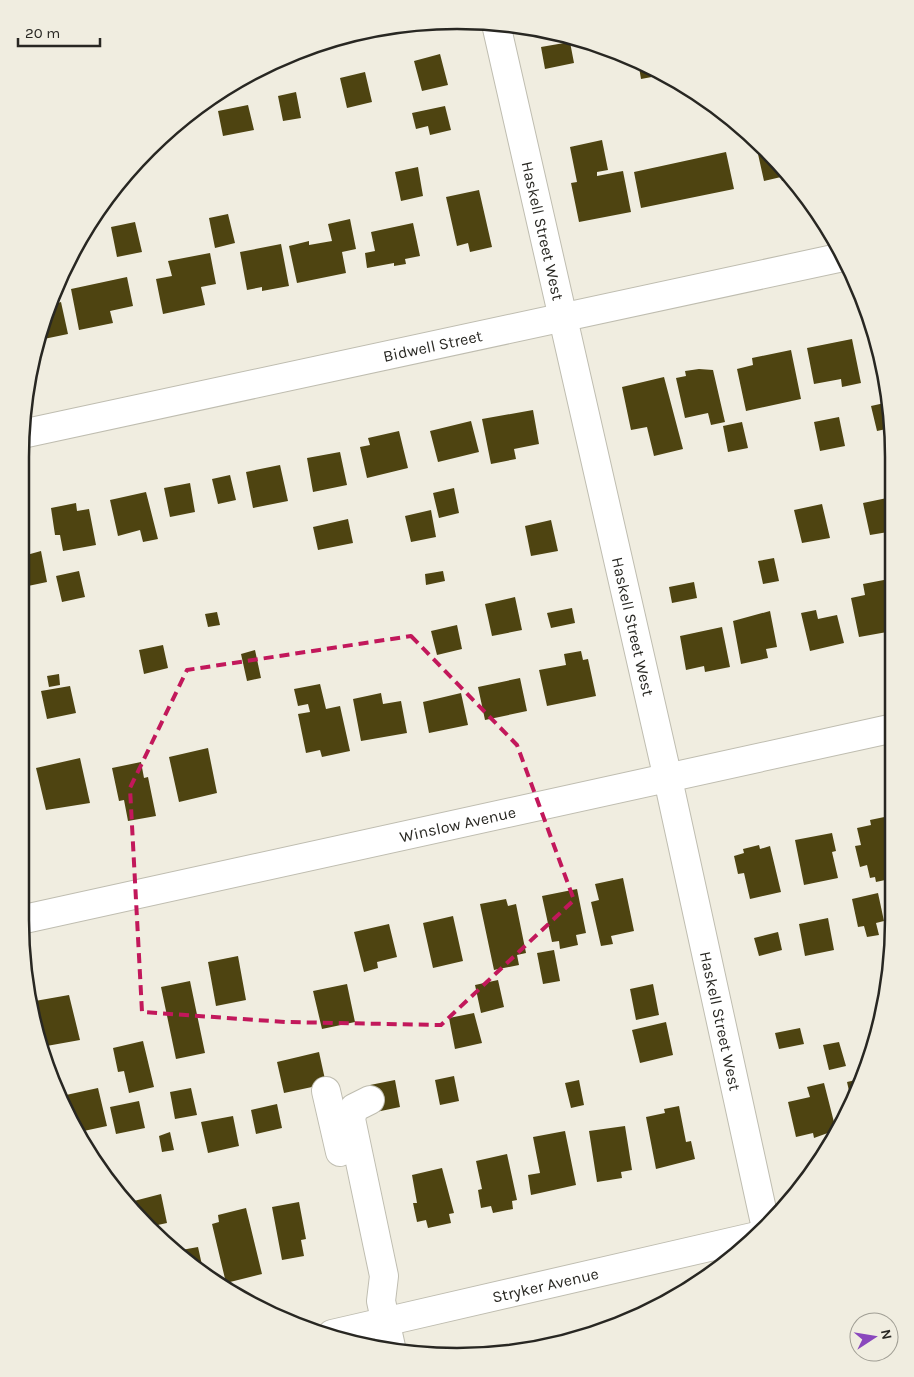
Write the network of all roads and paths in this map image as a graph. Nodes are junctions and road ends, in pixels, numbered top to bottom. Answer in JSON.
{"nodes":[{"id":1,"x":498,"y":31,"type":"edge"},
{"id":2,"x":836,"y":258,"type":"edge"},
{"id":3,"x":562,"y":316,"type":"junction"},
{"id":4,"x":30,"y":432,"type":"edge"},
{"id":5,"x":885,"y":730,"type":"edge"},
{"id":6,"x":668,"y":779,"type":"junction"},
{"id":7,"x":29,"y":918,"type":"edge"},
{"id":8,"x":326,"y":1090,"type":"dead end"},
{"id":9,"x":370,"y":1100,"type":"dead end"},
{"id":10,"x":764,"y":1219,"type":"edge"},
{"id":11,"x":742,"y":1240,"type":"edge"},
{"id":12,"x":386,"y":1324,"type":"edge"},
{"id":13,"x":341,"y":1332,"type":"edge"}],
"edges":[{"from":1,"to":3,"type":"street","name":"Haskell Street West"},
{"from":2,"to":3,"type":"street","name":"Bidwell Street"},
{"from":3,"to":4,"type":"street","name":"Bidwell Street"},
{"from":3,"to":6,"type":"street","name":"Haskell Street West"},
{"from":5,"to":6,"type":"street","name":"Winslow Avenue"},
{"from":6,"to":7,"type":"street","name":"Winslow Avenue"},
{"from":6,"to":10,"type":"street","name":"Haskell Street West"},
{"from":8,"to":12,"type":"street"},
{"from":9,"to":12,"type":"street"},
{"from":11,"to":12,"type":"street","name":"Stryker Avenue"},
{"from":12,"to":13,"type":"street","name":"Stryker Avenue"}]}
